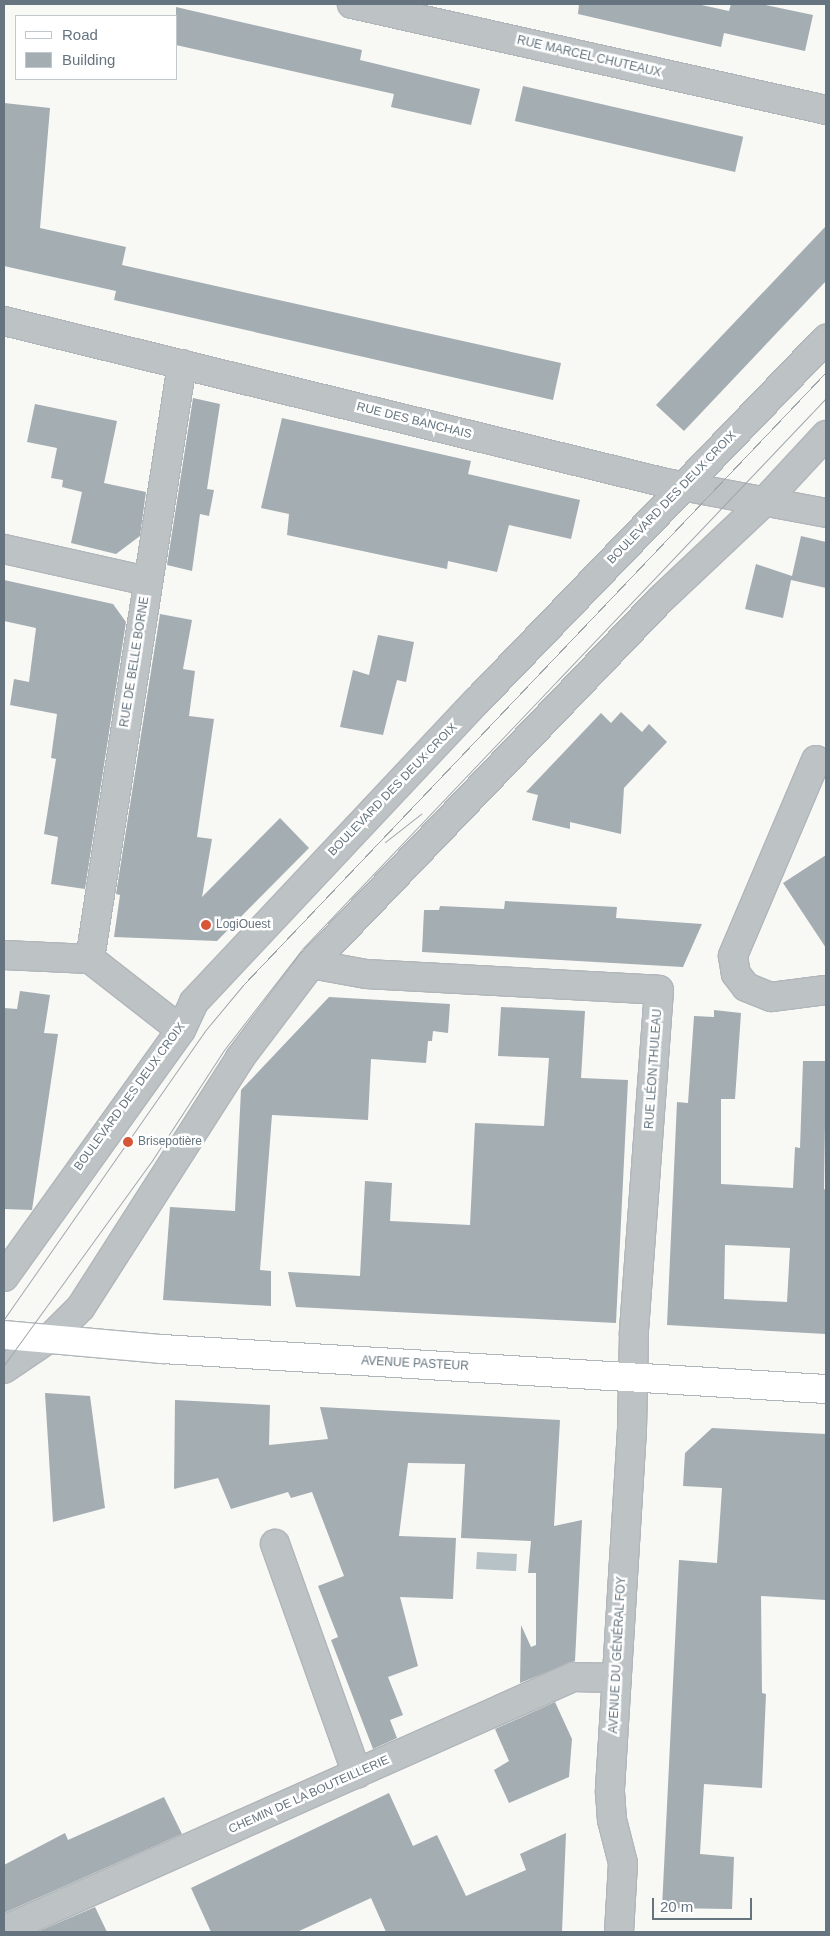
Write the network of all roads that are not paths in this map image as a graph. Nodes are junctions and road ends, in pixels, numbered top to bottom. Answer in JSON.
{"nodes":[{"id":1,"x":352,"y":4,"type":"edge"},
{"id":2,"x":826,"y":110,"type":"edge"},
{"id":3,"x":4,"y":321,"type":"edge"},
{"id":4,"x":826,"y":339,"type":"edge"},
{"id":5,"x":182,"y":364,"type":"junction"},
{"id":6,"x":826,"y":434,"type":"edge"},
{"id":7,"x":684,"y":486,"type":"junction"},
{"id":8,"x":764,"y":502,"type":"junction"},
{"id":9,"x":826,"y":514,"type":"edge"},
{"id":10,"x":4,"y":549,"type":"edge"},
{"id":11,"x":147,"y":581,"type":"junction"},
{"id":12,"x":816,"y":760,"type":"dead end"},
{"id":13,"x":4,"y":955,"type":"edge"},
{"id":14,"x":90,"y":960,"type":"junction"},
{"id":15,"x":311,"y":964,"type":"junction"},
{"id":16,"x":822,"y":987,"type":"edge"},
{"id":17,"x":181,"y":1030,"type":"junction"},
{"id":18,"x":4,"y":1278,"type":"edge"},
{"id":19,"x":4,"y":1335,"type":"edge"},
{"id":20,"x":50,"y":1337,"type":"junction"},
{"id":21,"x":4,"y":1369,"type":"edge"},
{"id":22,"x":634,"y":1377,"type":"junction"},
{"id":23,"x":826,"y":1388,"type":"edge"},
{"id":24,"x":275,"y":1544,"type":"dead end"},
{"id":25,"x":616,"y":1678,"type":"junction"},
{"id":26,"x":357,"y":1774,"type":"junction"},
{"id":27,"x":4,"y":1930,"type":"edge"},
{"id":28,"x":619,"y":1932,"type":"edge"}],
"edges":[{"from":1,"to":2,"type":"street","name":"RUE MARCEL CHUTEAUX"},
{"from":3,"to":5,"type":"street","name":"RUE DES BANCHAIS"},
{"from":4,"to":7,"type":"street","name":"BOULEVARD DES DEUX CROIX"},
{"from":5,"to":7,"type":"street","name":"RUE DES BANCHAIS"},
{"from":5,"to":11,"type":"street","name":"RUE DE BELLE BORNE"},
{"from":6,"to":8,"type":"street"},
{"from":7,"to":8,"type":"street","name":"RUE DES BANCHAIS"},
{"from":7,"to":17,"type":"street","name":"BOULEVARD DES DEUX CROIX"},
{"from":8,"to":9,"type":"street","name":"RUE DES BANCHAIS"},
{"from":8,"to":15,"type":"street"},
{"from":10,"to":11,"type":"street"},
{"from":11,"to":14,"type":"street","name":"RUE DE BELLE BORNE"},
{"from":12,"to":16,"type":"street"},
{"from":13,"to":14,"type":"street"},
{"from":14,"to":17,"type":"street"},
{"from":15,"to":20,"type":"street"},
{"from":15,"to":22,"type":"street","name":"RUE LÉON THULEAU"},
{"from":17,"to":18,"type":"street","name":"BOULEVARD DES DEUX CROIX"},
{"from":19,"to":20,"type":"main road","name":"AVENUE PASTEUR"},
{"from":20,"to":21,"type":"street"},
{"from":20,"to":22,"type":"main road","name":"AVENUE PASTEUR"},
{"from":22,"to":23,"type":"main road","name":"AVENUE PASTEUR"},
{"from":22,"to":25,"type":"street","name":"AVENUE DU GÉNÉRAL FOY"},
{"from":24,"to":26,"type":"street"},
{"from":25,"to":26,"type":"street","name":"CHEMIN DE LA BOUTEILLERIE"},
{"from":25,"to":28,"type":"street","name":"AVENUE DU GÉNÉRAL FOY"},
{"from":26,"to":27,"type":"street","name":"CHEMIN DE LA BOUTEILLERIE"}]}
